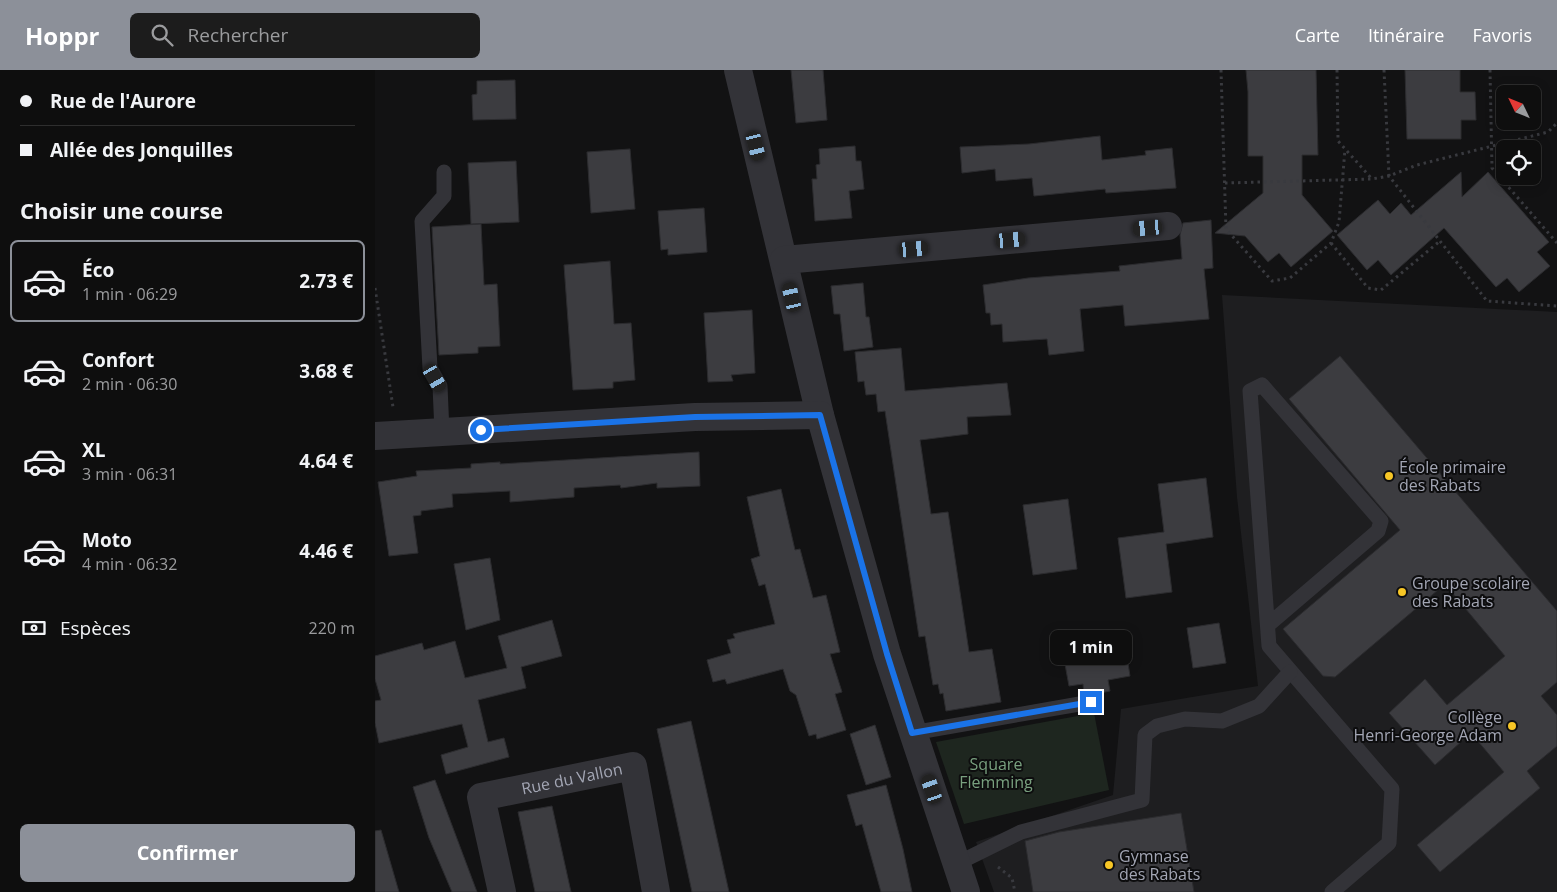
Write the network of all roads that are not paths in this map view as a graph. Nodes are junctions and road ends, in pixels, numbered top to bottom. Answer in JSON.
{"nodes":[{"id":1,"x":738,"y":70,"type":"edge"},
{"id":2,"x":444,"y":172,"type":"dead end"},
{"id":3,"x":1168,"y":226,"type":"dead end"},
{"id":4,"x":784,"y":260,"type":"junction"},
{"id":5,"x":820,"y":415,"type":"junction"},
{"id":6,"x":442,"y":432,"type":"junction"},
{"id":7,"x":386,"y":436,"type":"edge"},
{"id":8,"x":1268,"y":625,"type":"junction"},
{"id":9,"x":1290,"y":672,"type":"junction"},
{"id":10,"x":1091,"y":702,"type":"dead end"},
{"id":11,"x":912,"y":733,"type":"junction"},
{"id":12,"x":964,"y":860,"type":"junction"},
{"id":13,"x":502,"y":892,"type":"edge"},
{"id":14,"x":656,"y":892,"type":"edge"},
{"id":15,"x":966,"y":892,"type":"edge"},
{"id":16,"x":1332,"y":892,"type":"edge"}],
"edges":[{"from":1,"to":4,"type":"street"},
{"from":2,"to":6,"type":"lane"},
{"from":3,"to":4,"type":"street"},
{"from":4,"to":5,"type":"street"},
{"from":5,"to":6,"type":"street"},
{"from":5,"to":11,"type":"street"},
{"from":6,"to":7,"type":"street"},
{"from":8,"to":8,"type":"lane"},
{"from":8,"to":9,"type":"lane"},
{"from":9,"to":12,"type":"lane"},
{"from":9,"to":16,"type":"lane"},
{"from":10,"to":11,"type":"lane"},
{"from":11,"to":12,"type":"street"},
{"from":12,"to":15,"type":"street"},
{"from":13,"to":14,"type":"street","name":"Rue du Vallon"}]}
